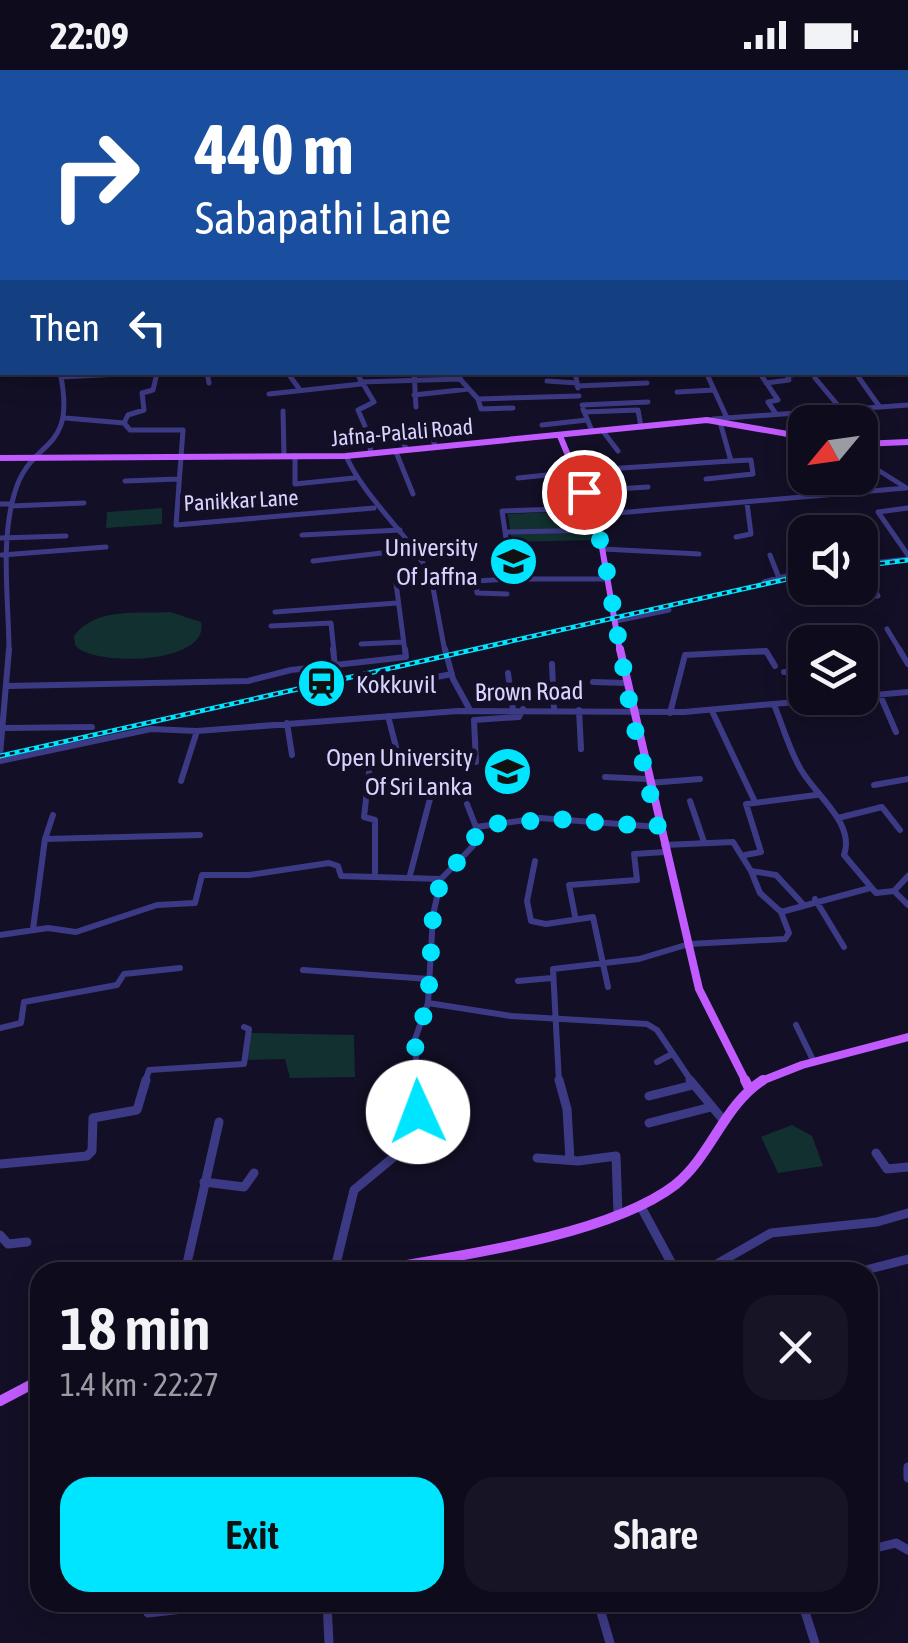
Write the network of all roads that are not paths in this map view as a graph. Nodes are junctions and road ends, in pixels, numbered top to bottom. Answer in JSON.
{"nodes":[{"id":1,"x":61,"y":375,"type":"edge"},
{"id":2,"x":157,"y":375,"type":"edge"},
{"id":3,"x":207,"y":375,"type":"edge"},
{"id":4,"x":289,"y":375,"type":"edge"},
{"id":5,"x":358,"y":375,"type":"edge"},
{"id":6,"x":415,"y":375,"type":"edge"},
{"id":7,"x":576,"y":375,"type":"edge"},
{"id":8,"x":707,"y":375,"type":"edge"},
{"id":9,"x":761,"y":375,"type":"edge"},
{"id":10,"x":787,"y":375,"type":"edge"},
{"id":11,"x":856,"y":375,"type":"dead end"},
{"id":12,"x":460,"y":376,"type":"edge"},
{"id":13,"x":815,"y":378,"type":"dead end"},
{"id":14,"x":547,"y":381,"type":"dead end"},
{"id":15,"x":208,"y":382,"type":"dead end"},
{"id":16,"x":361,"y":382,"type":"junction"},
{"id":17,"x":646,"y":382,"type":"dead end"},
{"id":18,"x":766,"y":382,"type":"junction"},
{"id":19,"x":577,"y":384,"type":"junction"},
{"id":20,"x":470,"y":388,"type":"junction"},
{"id":21,"x":714,"y":390,"type":"junction"},
{"id":22,"x":301,"y":391,"type":"junction"},
{"id":23,"x":677,"y":392,"type":"dead end"},
{"id":24,"x":269,"y":394,"type":"dead end"},
{"id":25,"x":414,"y":395,"type":"junction"},
{"id":26,"x":579,"y":396,"type":"junction"},
{"id":27,"x":478,"y":399,"type":"junction"},
{"id":28,"x":648,"y":402,"type":"dead end"},
{"id":29,"x":838,"y":405,"type":"edge"},
{"id":30,"x":908,"y":405,"type":"edge"},
{"id":31,"x":416,"y":407,"type":"dead end"},
{"id":32,"x":880,"y":407,"type":"joint"},
{"id":33,"x":583,"y":408,"type":"junction"},
{"id":34,"x":283,"y":411,"type":"dead end"},
{"id":35,"x":788,"y":414,"type":"edge"},
{"id":36,"x":776,"y":415,"type":"junction"},
{"id":37,"x":500,"y":416,"type":"dead end"},
{"id":38,"x":65,"y":418,"type":"junction"},
{"id":39,"x":587,"y":420,"type":"junction"},
{"id":40,"x":724,"y":420,"type":"junction"},
{"id":41,"x":124,"y":423,"type":"junction"},
{"id":42,"x":542,"y":426,"type":"dead end"},
{"id":43,"x":395,"y":427,"type":"dead end"},
{"id":44,"x":641,"y":427,"type":"junction"},
{"id":45,"x":602,"y":430,"type":"junction"},
{"id":46,"x":429,"y":431,"type":"dead end"},
{"id":47,"x":592,"y":431,"type":"junction"},
{"id":48,"x":788,"y":434,"type":"edge"},
{"id":49,"x":560,"y":436,"type":"junction"},
{"id":50,"x":878,"y":442,"type":"edge"},
{"id":51,"x":908,"y":442,"type":"edge"},
{"id":52,"x":436,"y":447,"type":"junction"},
{"id":53,"x":407,"y":450,"type":"junction"},
{"id":54,"x":618,"y":451,"type":"dead end"},
{"id":55,"x":396,"y":452,"type":"junction"},
{"id":56,"x":370,"y":454,"type":"junction"},
{"id":57,"x":179,"y":455,"type":"junction"},
{"id":58,"x":44,"y":456,"type":"junction"},
{"id":59,"x":284,"y":456,"type":"junction"},
{"id":60,"x":294,"y":456,"type":"junction"},
{"id":61,"x":346,"y":456,"type":"junction"},
{"id":62,"x":0,"y":458,"type":"edge"},
{"id":63,"x":731,"y":462,"type":"junction"},
{"id":64,"x":878,"y":466,"type":"edge"},
{"id":65,"x":576,"y":472,"type":"junction"},
{"id":66,"x":354,"y":478,"type":"junction"},
{"id":67,"x":518,"y":478,"type":"dead end"},
{"id":68,"x":706,"y":479,"type":"dead end"},
{"id":69,"x":179,"y":480,"type":"junction"},
{"id":70,"x":125,"y":481,"type":"dead end"},
{"id":71,"x":648,"y":486,"type":"dead end"},
{"id":72,"x":907,"y":489,"type":"edge"},
{"id":73,"x":584,"y":492,"type":"junction"},
{"id":74,"x":413,"y":494,"type":"dead end"},
{"id":75,"x":84,"y":503,"type":"dead end"},
{"id":76,"x":747,"y":503,"type":"junction"},
{"id":77,"x":0,"y":504,"type":"edge"},
{"id":78,"x":11,"y":505,"type":"junction"},
{"id":79,"x":376,"y":508,"type":"junction"},
{"id":80,"x":908,"y":508,"type":"edge"},
{"id":81,"x":593,"y":511,"type":"junction"},
{"id":82,"x":4,"y":521,"type":"edge"},
{"id":83,"x":402,"y":530,"type":"junction"},
{"id":84,"x":599,"y":530,"type":"junction"},
{"id":85,"x":504,"y":532,"type":"junction"},
{"id":86,"x":66,"y":536,"type":"dead end"},
{"id":87,"x":302,"y":536,"type":"dead end"},
{"id":88,"x":736,"y":537,"type":"dead end"},
{"id":89,"x":2,"y":538,"type":"edge"},
{"id":90,"x":106,"y":547,"type":"dead end"},
{"id":91,"x":418,"y":549,"type":"junction"},
{"id":92,"x":603,"y":549,"type":"junction"},
{"id":93,"x":699,"y":554,"type":"dead end"},
{"id":94,"x":1,"y":555,"type":"edge"},
{"id":95,"x":770,"y":555,"type":"dead end"},
{"id":96,"x":908,"y":557,"type":"edge"},
{"id":97,"x":313,"y":561,"type":"dead end"},
{"id":98,"x":878,"y":562,"type":"edge"},
{"id":99,"x":432,"y":576,"type":"junction"},
{"id":100,"x":788,"y":576,"type":"edge"},
{"id":101,"x":779,"y":578,"type":"junction"},
{"id":102,"x":512,"y":579,"type":"junction"},
{"id":103,"x":608,"y":579,"type":"junction"},
{"id":104,"x":764,"y":582,"type":"dead end"},
{"id":105,"x":507,"y":594,"type":"dead end"},
{"id":106,"x":1,"y":602,"type":"edge"},
{"id":107,"x":396,"y":603,"type":"junction"},
{"id":108,"x":669,"y":610,"type":"dead end"},
{"id":109,"x":275,"y":612,"type":"dead end"},
{"id":110,"x":616,"y":622,"type":"junction"},
{"id":111,"x":271,"y":626,"type":"dead end"},
{"id":112,"x":887,"y":629,"type":"dead end"},
{"id":113,"x":402,"y":642,"type":"junction"},
{"id":114,"x":361,"y":644,"type":"dead end"},
{"id":115,"x":552,"y":664,"type":"dead end"},
{"id":116,"x":908,"y":664,"type":"edge"},
{"id":117,"x":775,"y":666,"type":"dead end"},
{"id":118,"x":335,"y":667,"type":"junction"},
{"id":119,"x":784,"y":672,"type":"dead end"},
{"id":120,"x":788,"y":672,"type":"edge"},
{"id":121,"x":508,"y":673,"type":"dead end"},
{"id":122,"x":452,"y":674,"type":"junction"},
{"id":123,"x":593,"y":682,"type":"dead end"},
{"id":124,"x":406,"y":683,"type":"dead end"},
{"id":125,"x":627,"y":683,"type":"junction"},
{"id":126,"x":8,"y":686,"type":"junction"},
{"id":127,"x":908,"y":692,"type":"edge"},
{"id":128,"x":880,"y":695,"type":"joint"},
{"id":129,"x":788,"y":705,"type":"edge"},
{"id":130,"x":775,"y":707,"type":"junction"},
{"id":131,"x":554,"y":709,"type":"junction"},
{"id":132,"x":513,"y":710,"type":"junction"},
{"id":133,"x":523,"y":710,"type":"junction"},
{"id":134,"x":579,"y":710,"type":"junction"},
{"id":135,"x":712,"y":710,"type":"junction"},
{"id":136,"x":4,"y":711,"type":"edge"},
{"id":137,"x":471,"y":711,"type":"junction"},
{"id":138,"x":631,"y":712,"type":"junction"},
{"id":139,"x":670,"y":713,"type":"junction"},
{"id":140,"x":388,"y":716,"type":"junction"},
{"id":141,"x":288,"y":724,"type":"junction"},
{"id":142,"x":92,"y":726,"type":"dead end"},
{"id":143,"x":6,"y":728,"type":"junction"},
{"id":144,"x":198,"y":731,"type":"junction"},
{"id":145,"x":896,"y":732,"type":"dead end"},
{"id":146,"x":582,"y":749,"type":"dead end"},
{"id":147,"x":292,"y":755,"type":"dead end"},
{"id":148,"x":0,"y":758,"type":"edge"},
{"id":149,"x":476,"y":762,"type":"dead end"},
{"id":150,"x":605,"y":777,"type":"dead end"},
{"id":151,"x":700,"y":778,"type":"dead end"},
{"id":152,"x":908,"y":779,"type":"edge"},
{"id":153,"x":648,"y":781,"type":"junction"},
{"id":154,"x":181,"y":782,"type":"dead end"},
{"id":155,"x":874,"y":785,"type":"dead end"},
{"id":156,"x":430,"y":794,"type":"dead end"},
{"id":157,"x":818,"y":794,"type":"junction"},
{"id":158,"x":690,"y":801,"type":"dead end"},
{"id":159,"x":754,"y":802,"type":"junction"},
{"id":160,"x":467,"y":804,"type":"dead end"},
{"id":161,"x":54,"y":815,"type":"dead end"},
{"id":162,"x":838,"y":818,"type":"junction"},
{"id":163,"x":476,"y":827,"type":"junction"},
{"id":164,"x":658,"y":827,"type":"junction"},
{"id":165,"x":900,"y":830,"type":"dead end"},
{"id":166,"x":200,"y":835,"type":"dead end"},
{"id":167,"x":45,"y":838,"type":"junction"},
{"id":168,"x":704,"y":842,"type":"junction"},
{"id":169,"x":664,"y":849,"type":"junction"},
{"id":170,"x":745,"y":855,"type":"junction"},
{"id":171,"x":535,"y":861,"type":"dead end"},
{"id":172,"x":750,"y":871,"type":"junction"},
{"id":173,"x":375,"y":874,"type":"junction"},
{"id":174,"x":410,"y":875,"type":"junction"},
{"id":175,"x":908,"y":876,"type":"edge"},
{"id":176,"x":441,"y":879,"type":"junction"},
{"id":177,"x":870,"y":888,"type":"junction"},
{"id":178,"x":894,"y":891,"type":"junction"},
{"id":179,"x":815,"y":899,"type":"junction"},
{"id":180,"x":802,"y":903,"type":"junction"},
{"id":181,"x":908,"y":904,"type":"edge"},
{"id":182,"x":781,"y":912,"type":"junction"},
{"id":183,"x":574,"y":916,"type":"junction"},
{"id":184,"x":33,"y":930,"type":"junction"},
{"id":185,"x":0,"y":934,"type":"edge"},
{"id":186,"x":688,"y":944,"type":"junction"},
{"id":187,"x":844,"y":948,"type":"dead end"},
{"id":188,"x":602,"y":962,"type":"junction"},
{"id":189,"x":180,"y":968,"type":"dead end"},
{"id":190,"x":303,"y":970,"type":"dead end"},
{"id":191,"x":552,"y":978,"type":"junction"},
{"id":192,"x":429,"y":979,"type":"junction"},
{"id":193,"x":518,"y":981,"type":"dead end"},
{"id":194,"x":608,"y":986,"type":"dead end"},
{"id":195,"x":428,"y":1004,"type":"junction"},
{"id":196,"x":558,"y":1018,"type":"junction"},
{"id":197,"x":796,"y":1025,"type":"dead end"},
{"id":198,"x":244,"y":1027,"type":"dead end"},
{"id":199,"x":0,"y":1028,"type":"edge"},
{"id":200,"x":908,"y":1038,"type":"edge"},
{"id":201,"x":672,"y":1054,"type":"junction"},
{"id":202,"x":656,"y":1062,"type":"dead end"},
{"id":203,"x":814,"y":1063,"type":"junction"},
{"id":204,"x":692,"y":1085,"type":"junction"},
{"id":205,"x":750,"y":1088,"type":"junction"},
{"id":206,"x":648,"y":1096,"type":"dead end"},
{"id":207,"x":712,"y":1106,"type":"junction"},
{"id":208,"x":724,"y":1120,"type":"junction"},
{"id":209,"x":219,"y":1122,"type":"dead end"},
{"id":210,"x":649,"y":1123,"type":"dead end"},
{"id":211,"x":876,"y":1152,"type":"dead end"},
{"id":212,"x":538,"y":1158,"type":"dead end"},
{"id":213,"x":570,"y":1160,"type":"junction"},
{"id":214,"x":0,"y":1164,"type":"edge"},
{"id":215,"x":908,"y":1168,"type":"edge"},
{"id":216,"x":254,"y":1173,"type":"dead end"},
{"id":217,"x":204,"y":1182,"type":"junction"},
{"id":218,"x":640,"y":1205,"type":"junction"},
{"id":219,"x":908,"y":1214,"type":"edge"},
{"id":220,"x":618,"y":1215,"type":"junction"},
{"id":221,"x":0,"y":1235,"type":"edge"},
{"id":222,"x":27,"y":1242,"type":"dead end"},
{"id":223,"x":908,"y":1260,"type":"edge"},
{"id":224,"x":187,"y":1262,"type":"edge"},
{"id":225,"x":336,"y":1262,"type":"edge"},
{"id":226,"x":437,"y":1262,"type":"edge"},
{"id":227,"x":668,"y":1262,"type":"edge"},
{"id":228,"x":721,"y":1262,"type":"edge"},
{"id":229,"x":878,"y":1267,"type":"edge"},
{"id":230,"x":30,"y":1385,"type":"edge"},
{"id":231,"x":0,"y":1401,"type":"edge"},
{"id":232,"x":908,"y":1466,"type":"edge"},
{"id":233,"x":908,"y":1478,"type":"edge"},
{"id":234,"x":878,"y":1548,"type":"edge"},
{"id":235,"x":908,"y":1550,"type":"edge"},
{"id":236,"x":157,"y":1612,"type":"edge"},
{"id":237,"x":327,"y":1612,"type":"edge"},
{"id":238,"x":601,"y":1612,"type":"edge"},
{"id":239,"x":805,"y":1612,"type":"edge"},
{"id":240,"x":148,"y":1613,"type":"dead end"},
{"id":241,"x":329,"y":1643,"type":"edge"},
{"id":242,"x":610,"y":1643,"type":"edge"},
{"id":243,"x":815,"y":1643,"type":"edge"}],
"edges":[{"from":1,"to":38,"type":"street"},
{"from":2,"to":41,"type":"street"},
{"from":3,"to":15,"type":"street"},
{"from":4,"to":22,"type":"street"},
{"from":5,"to":16,"type":"street"},
{"from":6,"to":12,"type":"street"},
{"from":6,"to":16,"type":"street"},
{"from":6,"to":25,"type":"street"},
{"from":7,"to":19,"type":"street"},
{"from":8,"to":21,"type":"street"},
{"from":9,"to":18,"type":"street"},
{"from":10,"to":18,"type":"street"},
{"from":11,"to":32,"type":"street"},
{"from":12,"to":20,"type":"street"},
{"from":13,"to":29,"type":"street"},
{"from":14,"to":19,"type":"street"},
{"from":16,"to":22,"type":"street"},
{"from":16,"to":56,"type":"street"},
{"from":17,"to":19,"type":"street"},
{"from":18,"to":36,"type":"street"},
{"from":19,"to":26,"type":"street"},
{"from":20,"to":25,"type":"street"},
{"from":20,"to":27,"type":"street"},
{"from":21,"to":23,"type":"street"},
{"from":21,"to":40,"type":"street"},
{"from":22,"to":24,"type":"street"},
{"from":25,"to":31,"type":"street"},
{"from":26,"to":27,"type":"street"},
{"from":26,"to":33,"type":"street"},
{"from":27,"to":37,"type":"street"},
{"from":28,"to":33,"type":"street"},
{"from":30,"to":32,"type":"street"},
{"from":33,"to":39,"type":"street"},
{"from":33,"to":44,"type":"street"},
{"from":34,"to":59,"type":"street"},
{"from":35,"to":36,"type":"street"},
{"from":36,"to":40,"type":"street"},
{"from":38,"to":41,"type":"street"},
{"from":38,"to":58,"type":"street"},
{"from":39,"to":42,"type":"street"},
{"from":39,"to":47,"type":"street"},
{"from":40,"to":44,"type":"main road","name":"Jafna-Palali Road"},
{"from":40,"to":48,"type":"main road","name":"Jafna-Palali Road"},
{"from":40,"to":63,"type":"street"},
{"from":41,"to":57,"type":"street"},
{"from":43,"to":53,"type":"street"},
{"from":44,"to":45,"type":"main road","name":"Jafna-Palali Road"},
{"from":45,"to":47,"type":"main road","name":"Jafna-Palali Road"},
{"from":45,"to":54,"type":"street"},
{"from":46,"to":52,"type":"street"},
{"from":47,"to":49,"type":"main road","name":"Jafna-Palali Road"},
{"from":49,"to":52,"type":"main road","name":"Jafna-Palali Road"},
{"from":49,"to":65,"type":"main road"},
{"from":50,"to":51,"type":"main road"},
{"from":52,"to":53,"type":"main road","name":"Jafna-Palali Road"},
{"from":53,"to":55,"type":"main road","name":"Jafna-Palali Road"},
{"from":55,"to":56,"type":"main road","name":"Jafna-Palali Road"},
{"from":55,"to":74,"type":"street"},
{"from":56,"to":61,"type":"main road","name":"Jafna-Palali Road"},
{"from":57,"to":58,"type":"main road","name":"Jafna-Palali Road"},
{"from":57,"to":59,"type":"main road","name":"Jafna-Palali Road"},
{"from":57,"to":69,"type":"street","name":"Panikkar Lane"},
{"from":58,"to":62,"type":"main road","name":"Jafna-Palali Road"},
{"from":58,"to":78,"type":"street"},
{"from":59,"to":60,"type":"main road","name":"Jafna-Palali Road"},
{"from":60,"to":61,"type":"main road","name":"Jafna-Palali Road"},
{"from":60,"to":66,"type":"street"},
{"from":61,"to":66,"type":"street"},
{"from":63,"to":65,"type":"street"},
{"from":63,"to":68,"type":"street"},
{"from":64,"to":72,"type":"street"},
{"from":65,"to":67,"type":"street"},
{"from":65,"to":73,"type":"main road"},
{"from":66,"to":79,"type":"street"},
{"from":69,"to":70,"type":"street"},
{"from":69,"to":79,"type":"street","name":"Panikkar Lane"},
{"from":71,"to":73,"type":"street"},
{"from":72,"to":76,"type":"street"},
{"from":73,"to":81,"type":"main road"},
{"from":75,"to":78,"type":"street"},
{"from":76,"to":81,"type":"street"},
{"from":76,"to":88,"type":"street"},
{"from":77,"to":78,"type":"street"},
{"from":78,"to":82,"type":"street"},
{"from":79,"to":83,"type":"street"},
{"from":80,"to":96,"type":"street"},
{"from":81,"to":84,"type":"main road"},
{"from":81,"to":85,"type":"street"},
{"from":82,"to":89,"type":"street"},
{"from":83,"to":87,"type":"street"},
{"from":83,"to":91,"type":"street"},
{"from":84,"to":85,"type":"street"},
{"from":84,"to":92,"type":"main road"},
{"from":85,"to":102,"type":"street"},
{"from":86,"to":89,"type":"street"},
{"from":89,"to":94,"type":"street"},
{"from":90,"to":94,"type":"street"},
{"from":91,"to":97,"type":"street"},
{"from":91,"to":99,"type":"street"},
{"from":92,"to":93,"type":"street"},
{"from":92,"to":103,"type":"main road"},
{"from":94,"to":106,"type":"street"},
{"from":95,"to":101,"type":"street"},
{"from":96,"to":98,"type":"street"},
{"from":99,"to":107,"type":"street"},
{"from":99,"to":122,"type":"street"},
{"from":100,"to":101,"type":"street"},
{"from":101,"to":104,"type":"street"},
{"from":102,"to":103,"type":"street"},
{"from":102,"to":105,"type":"street"},
{"from":103,"to":110,"type":"main road"},
{"from":106,"to":126,"type":"street"},
{"from":107,"to":109,"type":"street"},
{"from":107,"to":113,"type":"street"},
{"from":108,"to":110,"type":"street"},
{"from":110,"to":125,"type":"main road"},
{"from":111,"to":118,"type":"street"},
{"from":112,"to":116,"type":"street"},
{"from":113,"to":114,"type":"street"},
{"from":113,"to":118,"type":"street"},
{"from":115,"to":131,"type":"street"},
{"from":117,"to":139,"type":"street"},
{"from":118,"to":126,"type":"street"},
{"from":119,"to":120,"type":"street"},
{"from":121,"to":132,"type":"street"},
{"from":122,"to":124,"type":"street"},
{"from":122,"to":137,"type":"street"},
{"from":123,"to":125,"type":"street"},
{"from":125,"to":138,"type":"main road"},
{"from":126,"to":136,"type":"street"},
{"from":127,"to":128,"type":"street","name":"Brown Road"},
{"from":128,"to":145,"type":"street"},
{"from":129,"to":130,"type":"street","name":"Brown Road"},
{"from":130,"to":135,"type":"street","name":"Brown Road"},
{"from":130,"to":157,"type":"street"},
{"from":131,"to":133,"type":"street","name":"Brown Road"},
{"from":131,"to":134,"type":"street","name":"Brown Road"},
{"from":132,"to":133,"type":"street","name":"Brown Road"},
{"from":132,"to":137,"type":"street","name":"Brown Road"},
{"from":133,"to":149,"type":"street"},
{"from":134,"to":138,"type":"street","name":"Brown Road"},
{"from":134,"to":146,"type":"street"},
{"from":135,"to":139,"type":"street","name":"Brown Road"},
{"from":135,"to":159,"type":"street"},
{"from":136,"to":143,"type":"street"},
{"from":137,"to":140,"type":"street","name":"Brown Road"},
{"from":138,"to":139,"type":"street","name":"Brown Road"},
{"from":138,"to":153,"type":"main road"},
{"from":140,"to":141,"type":"street","name":"Brown Road"},
{"from":140,"to":173,"type":"street"},
{"from":141,"to":144,"type":"street","name":"Brown Road"},
{"from":141,"to":147,"type":"street"},
{"from":142,"to":143,"type":"street"},
{"from":143,"to":148,"type":"street"},
{"from":144,"to":148,"type":"street","name":"Brown Road"},
{"from":144,"to":154,"type":"street"},
{"from":150,"to":153,"type":"street"},
{"from":151,"to":153,"type":"street"},
{"from":152,"to":155,"type":"street"},
{"from":153,"to":164,"type":"main road"},
{"from":156,"to":174,"type":"street"},
{"from":157,"to":159,"type":"street"},
{"from":157,"to":162,"type":"street"},
{"from":158,"to":168,"type":"street"},
{"from":159,"to":170,"type":"street"},
{"from":160,"to":163,"type":"street"},
{"from":161,"to":167,"type":"street"},
{"from":162,"to":165,"type":"street"},
{"from":162,"to":177,"type":"street"},
{"from":163,"to":164,"type":"street"},
{"from":163,"to":176,"type":"street"},
{"from":164,"to":169,"type":"main road"},
{"from":166,"to":167,"type":"street"},
{"from":167,"to":184,"type":"street"},
{"from":168,"to":169,"type":"street"},
{"from":168,"to":170,"type":"street"},
{"from":169,"to":183,"type":"street"},
{"from":169,"to":186,"type":"main road"},
{"from":170,"to":172,"type":"street"},
{"from":171,"to":183,"type":"street"},
{"from":172,"to":180,"type":"street"},
{"from":172,"to":182,"type":"street"},
{"from":173,"to":174,"type":"street"},
{"from":173,"to":184,"type":"street"},
{"from":174,"to":176,"type":"street"},
{"from":175,"to":178,"type":"street"},
{"from":176,"to":192,"type":"street"},
{"from":177,"to":178,"type":"street"},
{"from":177,"to":179,"type":"street"},
{"from":178,"to":181,"type":"street"},
{"from":179,"to":180,"type":"street"},
{"from":179,"to":187,"type":"street"},
{"from":180,"to":182,"type":"street"},
{"from":182,"to":186,"type":"street"},
{"from":183,"to":188,"type":"street"},
{"from":184,"to":185,"type":"street"},
{"from":186,"to":188,"type":"street"},
{"from":186,"to":205,"type":"main road"},
{"from":188,"to":191,"type":"street"},
{"from":188,"to":194,"type":"street"},
{"from":189,"to":199,"type":"street"},
{"from":190,"to":192,"type":"street"},
{"from":191,"to":193,"type":"street"},
{"from":191,"to":196,"type":"street"},
{"from":192,"to":195,"type":"street"},
{"from":195,"to":196,"type":"street"},
{"from":195,"to":225,"type":"street"},
{"from":196,"to":201,"type":"street"},
{"from":196,"to":213,"type":"street"},
{"from":197,"to":203,"type":"street"},
{"from":198,"to":214,"type":"street"},
{"from":200,"to":203,"type":"main road"},
{"from":201,"to":202,"type":"street"},
{"from":201,"to":204,"type":"street"},
{"from":203,"to":205,"type":"main road"},
{"from":204,"to":206,"type":"street"},
{"from":204,"to":207,"type":"street"},
{"from":205,"to":208,"type":"main road"},
{"from":207,"to":208,"type":"street"},
{"from":207,"to":210,"type":"street"},
{"from":208,"to":218,"type":"main road"},
{"from":209,"to":217,"type":"street"},
{"from":211,"to":215,"type":"street"},
{"from":212,"to":213,"type":"street"},
{"from":213,"to":220,"type":"street"},
{"from":216,"to":217,"type":"street"},
{"from":217,"to":224,"type":"street"},
{"from":218,"to":220,"type":"main road"},
{"from":218,"to":227,"type":"street"},
{"from":219,"to":228,"type":"street"},
{"from":220,"to":226,"type":"main road"},
{"from":221,"to":222,"type":"street"},
{"from":223,"to":229,"type":"street"},
{"from":230,"to":231,"type":"main road"},
{"from":232,"to":233,"type":"street"},
{"from":234,"to":235,"type":"street"},
{"from":236,"to":240,"type":"street"},
{"from":237,"to":241,"type":"street"},
{"from":238,"to":242,"type":"street"},
{"from":239,"to":243,"type":"street"}]}
